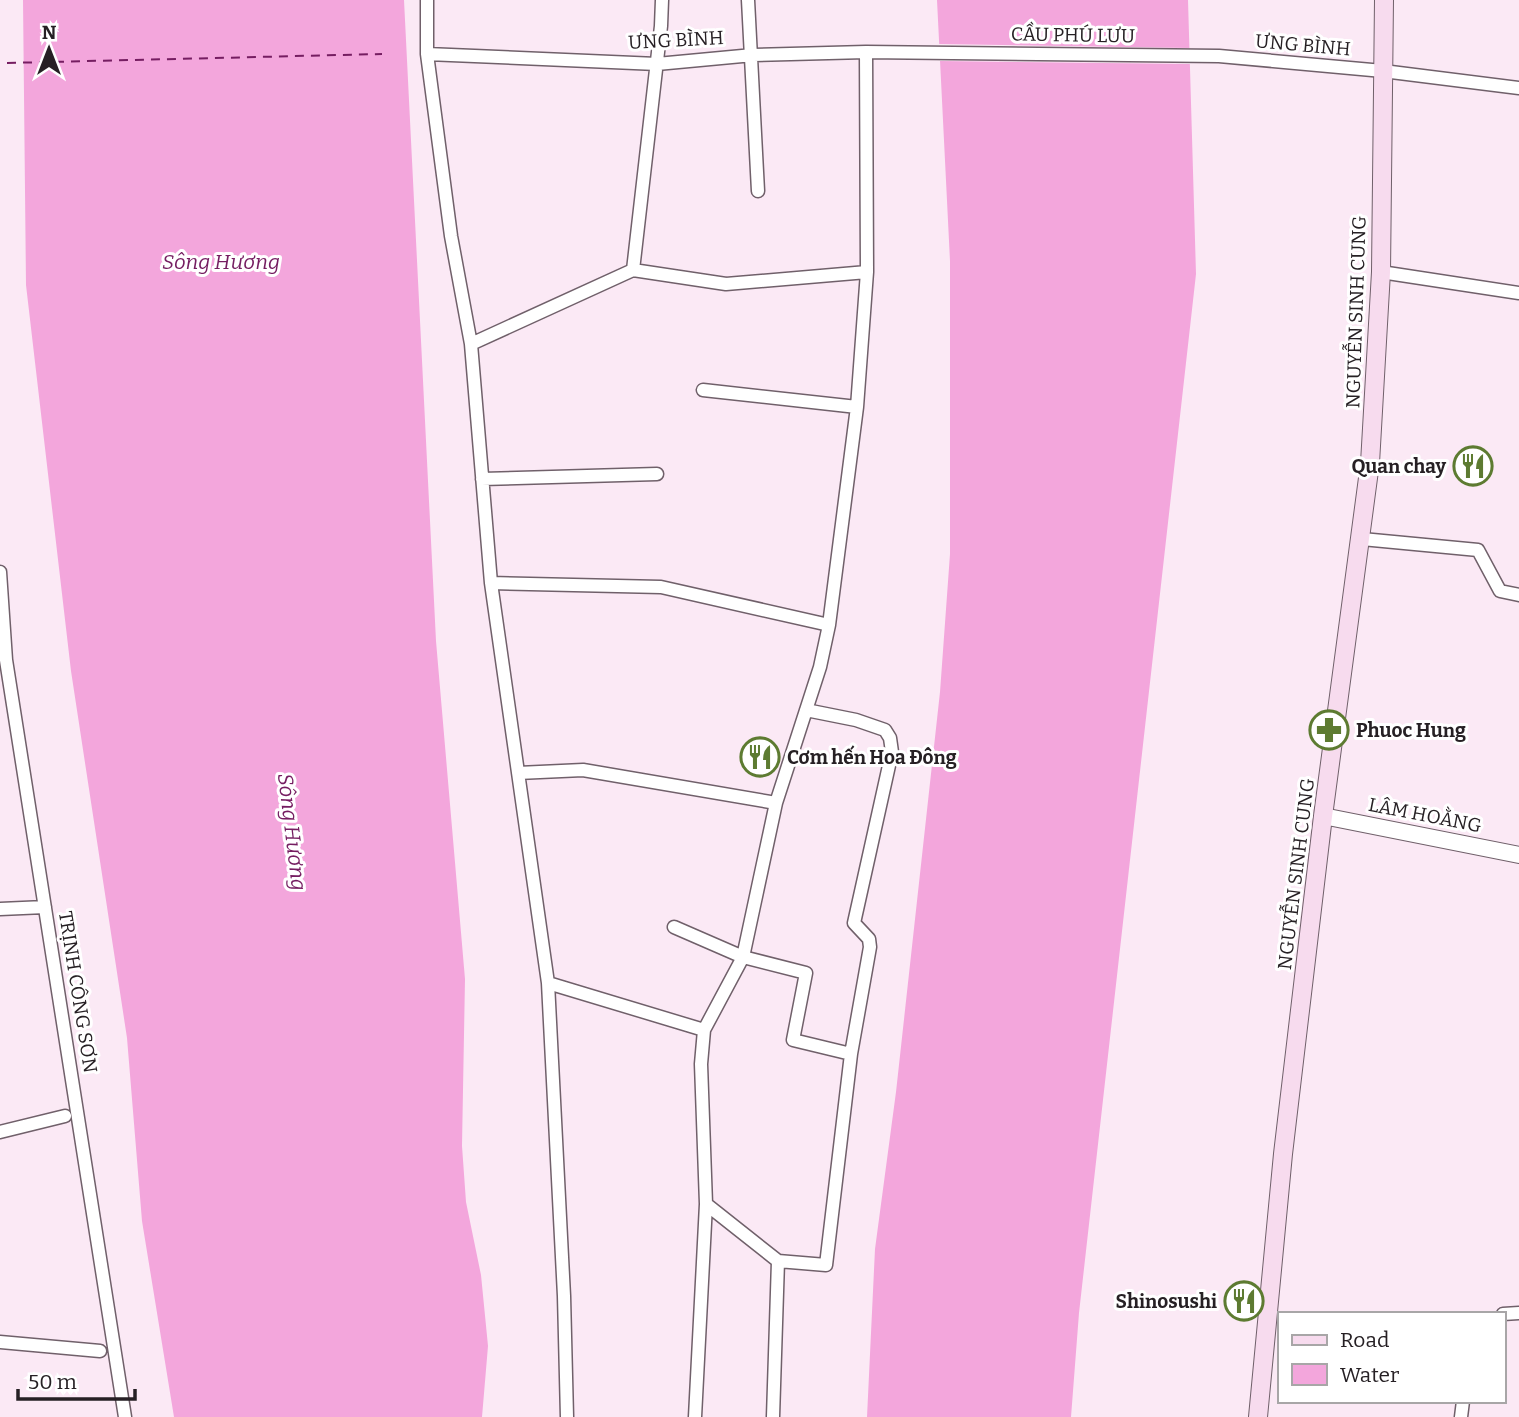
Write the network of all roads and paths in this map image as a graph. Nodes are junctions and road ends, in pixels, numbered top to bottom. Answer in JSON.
{"nodes":[{"id":1,"x":427,"y":0,"type":"edge"},
{"id":2,"x":662,"y":0,"type":"edge"},
{"id":3,"x":748,"y":0,"type":"edge"},
{"id":4,"x":1384,"y":0,"type":"edge"},
{"id":5,"x":866,"y":52,"type":"junction"},
{"id":6,"x":928,"y":52,"type":"joint"},
{"id":7,"x":427,"y":54,"type":"junction"},
{"id":8,"x":752,"y":55,"type":"junction"},
{"id":9,"x":1219,"y":56,"type":"joint"},
{"id":10,"x":657,"y":64,"type":"junction"},
{"id":11,"x":1383,"y":71,"type":"junction"},
{"id":12,"x":1519,"y":88,"type":"edge"},
{"id":13,"x":758,"y":191,"type":"dead end"},
{"id":14,"x":633,"y":270,"type":"junction"},
{"id":15,"x":867,"y":272,"type":"junction"},
{"id":16,"x":1381,"y":272,"type":"junction"},
{"id":17,"x":1519,"y":293,"type":"edge"},
{"id":18,"x":471,"y":344,"type":"junction"},
{"id":19,"x":703,"y":390,"type":"dead end"},
{"id":20,"x":857,"y":407,"type":"junction"},
{"id":21,"x":657,"y":474,"type":"dead end"},
{"id":22,"x":482,"y":479,"type":"junction"},
{"id":23,"x":1362,"y":539,"type":"junction"},
{"id":24,"x":0,"y":572,"type":"edge"},
{"id":25,"x":491,"y":583,"type":"junction"},
{"id":26,"x":1519,"y":595,"type":"edge"},
{"id":27,"x":829,"y":625,"type":"junction"},
{"id":28,"x":3,"y":660,"type":"edge"},
{"id":29,"x":806,"y":710,"type":"junction"},
{"id":30,"x":517,"y":773,"type":"junction"},
{"id":31,"x":776,"y":803,"type":"junction"},
{"id":32,"x":1323,"y":817,"type":"junction"},
{"id":33,"x":1519,"y":855,"type":"edge"},
{"id":34,"x":45,"y":906,"type":"junction"},
{"id":35,"x":0,"y":909,"type":"edge"},
{"id":36,"x":674,"y":927,"type":"dead end"},
{"id":37,"x":743,"y":957,"type":"junction"},
{"id":38,"x":548,"y":982,"type":"junction"},
{"id":39,"x":704,"y":1030,"type":"junction"},
{"id":40,"x":851,"y":1054,"type":"junction"},
{"id":41,"x":65,"y":1116,"type":"dead end"},
{"id":42,"x":0,"y":1132,"type":"edge"},
{"id":43,"x":706,"y":1204,"type":"junction"},
{"id":44,"x":778,"y":1261,"type":"junction"},
{"id":45,"x":1273,"y":1333,"type":"edge"},
{"id":46,"x":0,"y":1342,"type":"edge"},
{"id":47,"x":100,"y":1351,"type":"dead end"},
{"id":48,"x":125,"y":1417,"type":"edge"},
{"id":49,"x":567,"y":1417,"type":"edge"},
{"id":50,"x":695,"y":1417,"type":"edge"},
{"id":51,"x":772,"y":1417,"type":"edge"},
{"id":52,"x":1258,"y":1417,"type":"edge"}],
"edges":[{"from":1,"to":7,"type":"street"},
{"from":2,"to":10,"type":"street"},
{"from":3,"to":8,"type":"street"},
{"from":4,"to":11,"type":"main road","name":"NGUYỄN SINH CUNG"},
{"from":5,"to":6,"type":"street","name":"ƯNG BÌNH"},
{"from":5,"to":8,"type":"street","name":"ƯNG BÌNH"},
{"from":5,"to":15,"type":"street"},
{"from":6,"to":9,"type":"street","name":"CẦU PHÚ LƯU"},
{"from":7,"to":10,"type":"street","name":"ƯNG BÌNH"},
{"from":7,"to":18,"type":"street"},
{"from":8,"to":10,"type":"street","name":"ƯNG BÌNH"},
{"from":8,"to":13,"type":"street"},
{"from":9,"to":11,"type":"street","name":"ƯNG BÌNH"},
{"from":10,"to":14,"type":"street"},
{"from":11,"to":12,"type":"street","name":"ƯNG BÌNH"},
{"from":11,"to":16,"type":"main road","name":"NGUYỄN SINH CUNG"},
{"from":14,"to":15,"type":"street"},
{"from":14,"to":18,"type":"street"},
{"from":15,"to":20,"type":"street"},
{"from":16,"to":17,"type":"street"},
{"from":16,"to":23,"type":"main road","name":"NGUYỄN SINH CUNG"},
{"from":18,"to":22,"type":"street"},
{"from":19,"to":20,"type":"street"},
{"from":20,"to":27,"type":"street"},
{"from":21,"to":22,"type":"street"},
{"from":22,"to":25,"type":"street"},
{"from":23,"to":26,"type":"street"},
{"from":23,"to":32,"type":"main road","name":"NGUYỄN SINH CUNG"},
{"from":24,"to":28,"type":"street","name":"TRỊNH CÔNG SƠN"},
{"from":25,"to":27,"type":"street"},
{"from":25,"to":30,"type":"street"},
{"from":27,"to":29,"type":"street"},
{"from":28,"to":34,"type":"street","name":"TRỊNH CÔNG SƠN"},
{"from":29,"to":31,"type":"street"},
{"from":29,"to":40,"type":"street"},
{"from":30,"to":31,"type":"street"},
{"from":30,"to":38,"type":"street"},
{"from":31,"to":37,"type":"street"},
{"from":32,"to":33,"type":"street","name":"LÂM HOẰNG"},
{"from":32,"to":45,"type":"main road","name":"NGUYỄN SINH CUNG"},
{"from":34,"to":35,"type":"street"},
{"from":34,"to":48,"type":"street","name":"TRỊNH CÔNG SƠN"},
{"from":36,"to":37,"type":"street"},
{"from":37,"to":39,"type":"street"},
{"from":37,"to":40,"type":"street"},
{"from":38,"to":39,"type":"street"},
{"from":38,"to":49,"type":"street"},
{"from":39,"to":43,"type":"street"},
{"from":40,"to":44,"type":"street"},
{"from":41,"to":42,"type":"street"},
{"from":43,"to":44,"type":"street"},
{"from":43,"to":50,"type":"street"},
{"from":44,"to":51,"type":"street"},
{"from":45,"to":52,"type":"main road","name":"NGUYỄN SINH CUNG"},
{"from":46,"to":47,"type":"street"}]}
